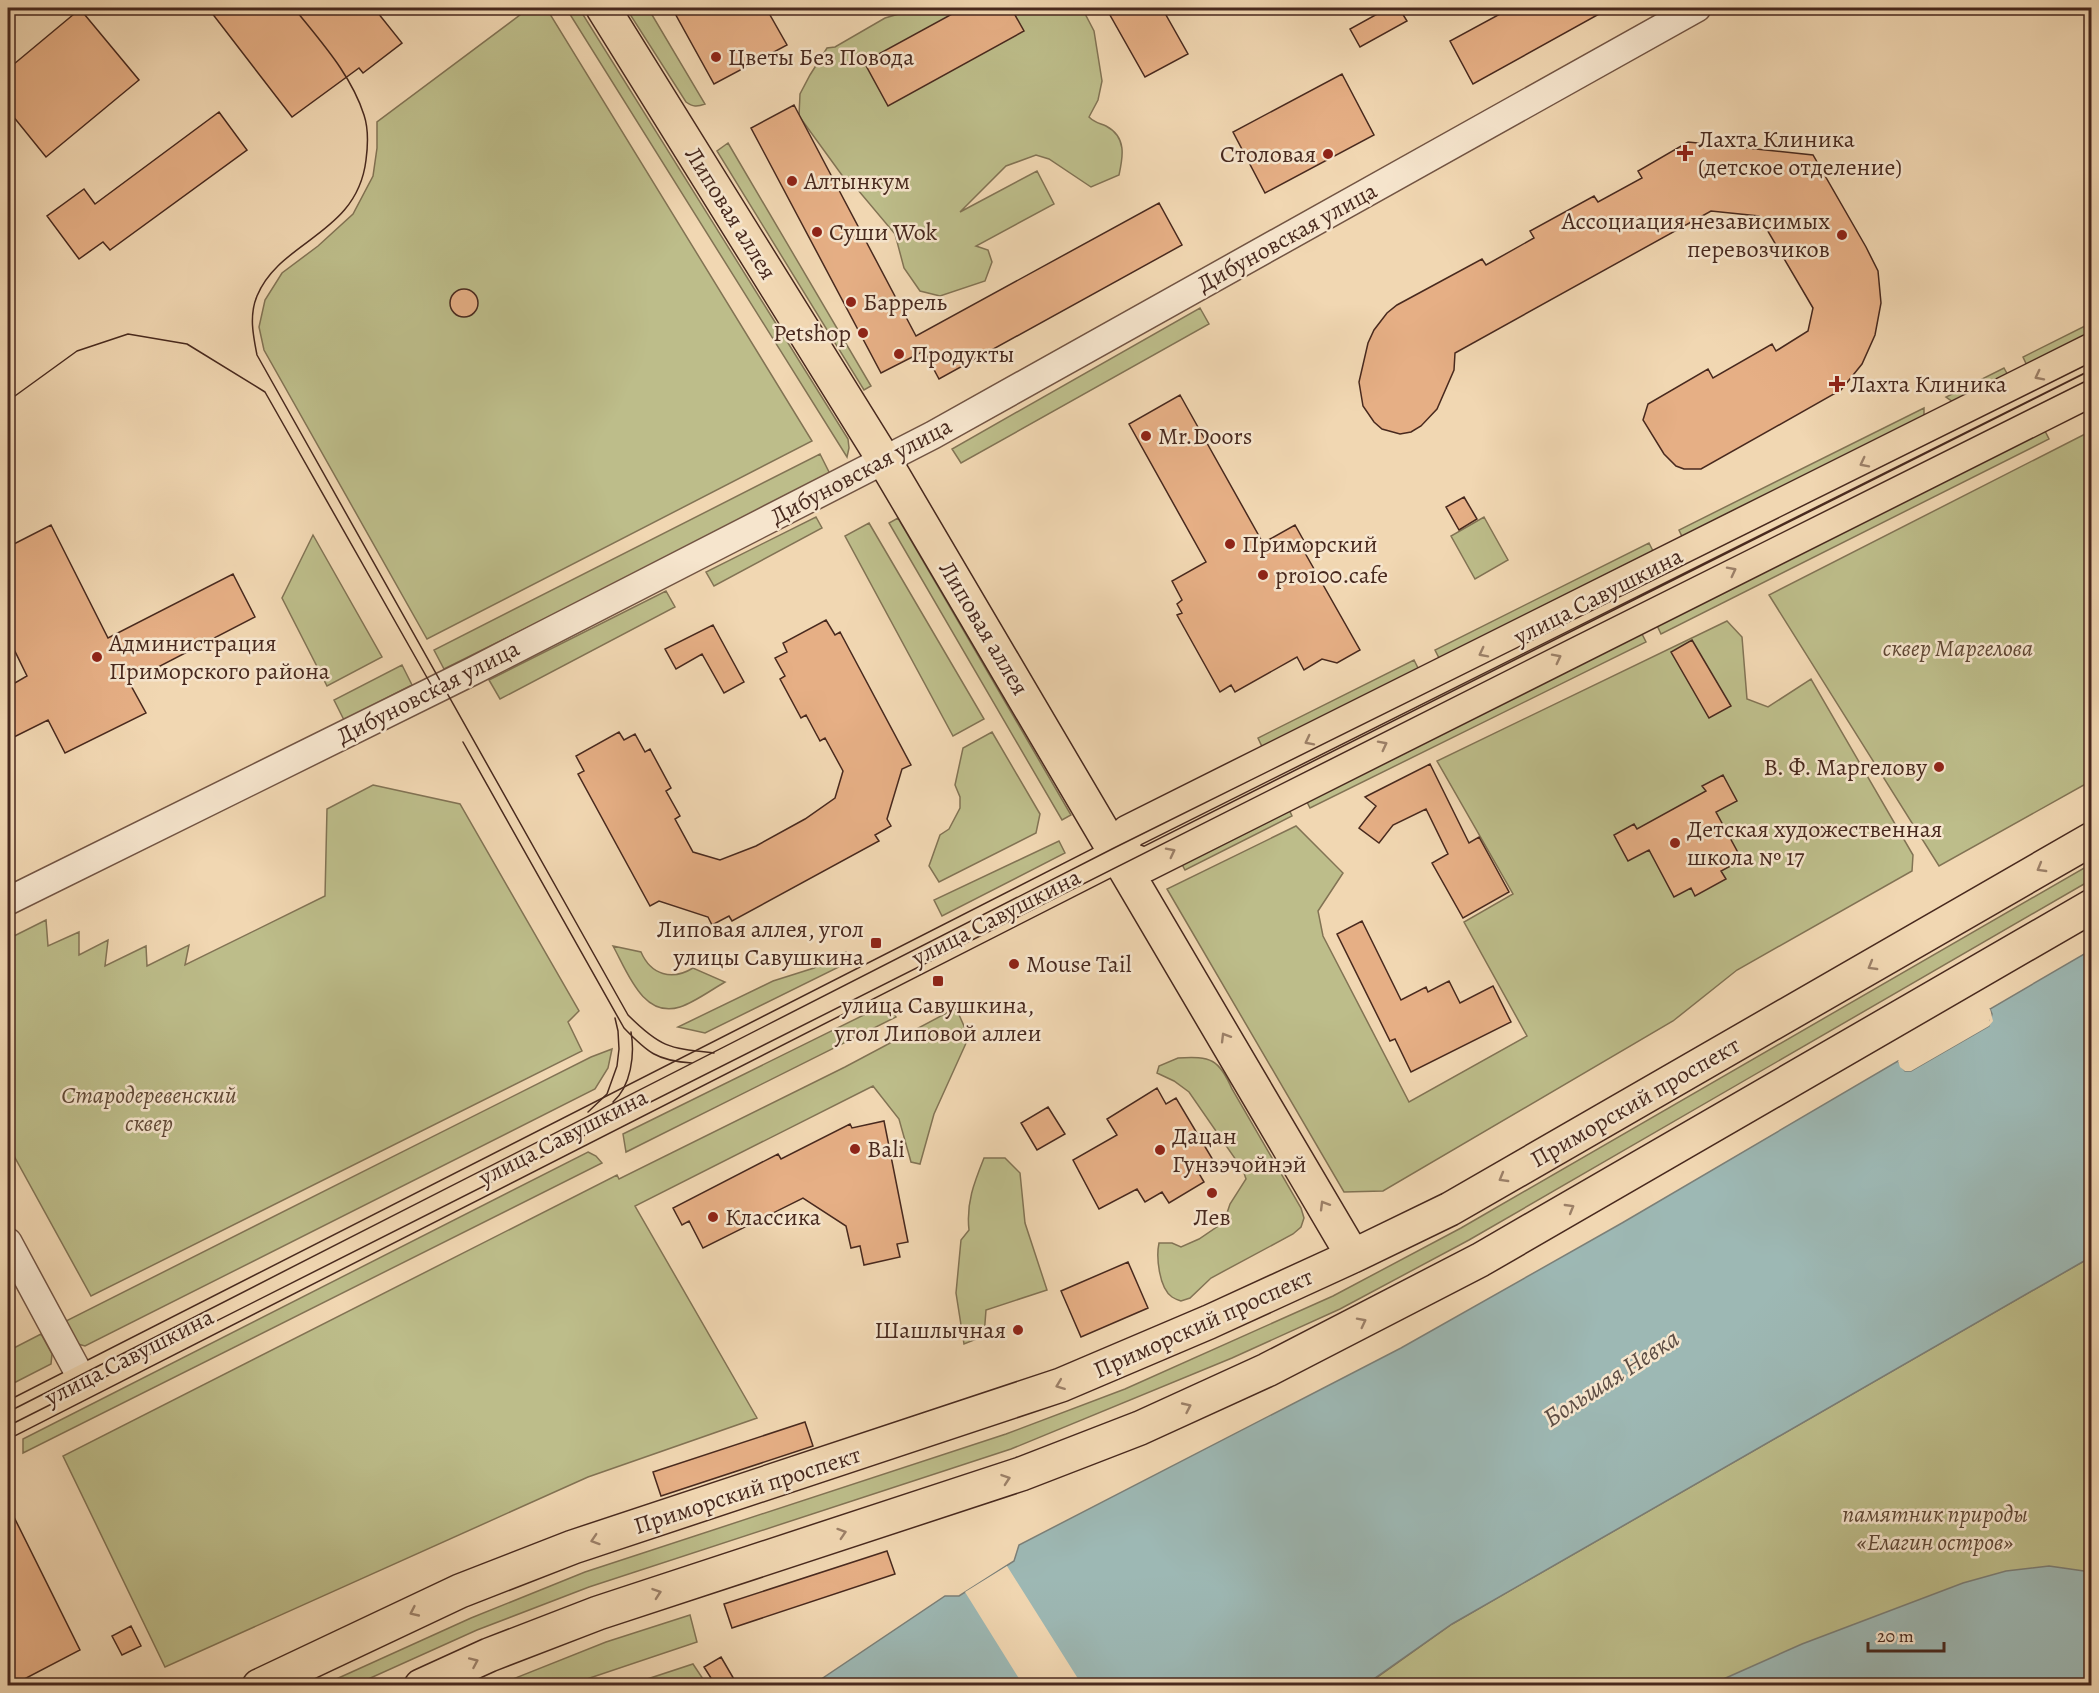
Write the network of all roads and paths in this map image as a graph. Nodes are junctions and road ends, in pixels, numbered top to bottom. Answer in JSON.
{"nodes":[{"id":1,"x":603,"y":8,"type":"edge"},
{"id":2,"x":1697,"y":8,"type":"edge"},
{"id":3,"x":2091,"y":350,"type":"edge"},
{"id":4,"x":2091,"y":389,"type":"edge"},
{"id":5,"x":884,"y":460,"type":"junction"},
{"id":6,"x":2091,"y":839,"type":"edge"},
{"id":7,"x":1118,"y":855,"type":"junction"},
{"id":8,"x":8,"y":901,"type":"edge"},
{"id":9,"x":2091,"y":906,"type":"edge"},
{"id":10,"x":8,"y":1242,"type":"edge"},
{"id":11,"x":1353,"y":1256,"type":"junction"},
{"id":12,"x":83,"y":1381,"type":"junction"},
{"id":13,"x":8,"y":1420,"type":"edge"},
{"id":14,"x":259,"y":1686,"type":"edge"},
{"id":15,"x":421,"y":1686,"type":"edge"}],
"edges":[{"from":1,"to":5,"type":"main road","name":"Липовая аллея"},
{"from":2,"to":5,"type":"street","name":"Дибуновская улица"},
{"from":3,"to":7,"type":"main road","name":"улица Савушкина","one_way":true},
{"from":7,"to":4,"type":"main road","name":"улица Савушкина","one_way":true},
{"from":5,"to":7,"type":"main road","name":"Липовая аллея"},
{"from":5,"to":8,"type":"street","name":"Дибуновская улица"},
{"from":6,"to":11,"type":"main road","name":"Приморский проспект","one_way":true},
{"from":11,"to":7,"type":"main road","name":"Липовая аллея","one_way":true},
{"from":7,"to":12,"type":"main road","name":"улица Савушкина"},
{"from":15,"to":9,"type":"main road","one_way":true},
{"from":10,"to":12,"type":"street"},
{"from":11,"to":14,"type":"main road","name":"Приморский проспект","one_way":true},
{"from":12,"to":13,"type":"main road","name":"улица Савушкина"}]}
